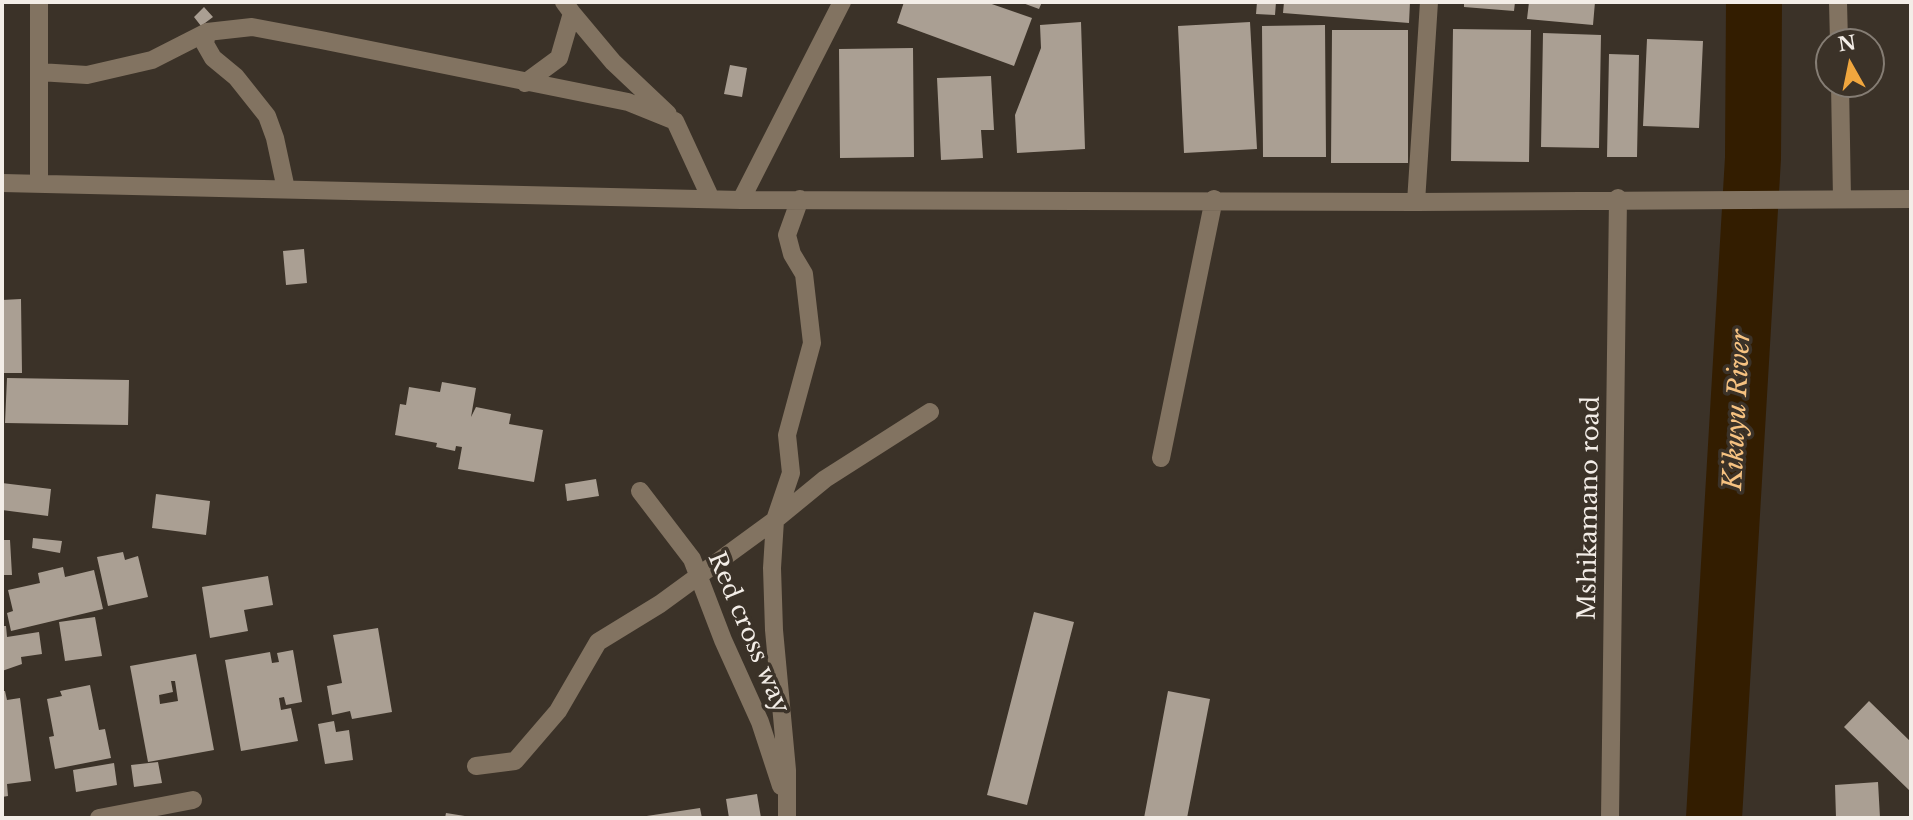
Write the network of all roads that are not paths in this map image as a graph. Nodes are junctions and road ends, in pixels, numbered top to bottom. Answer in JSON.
{"nodes":[{"id":1,"x":39,"y":2,"type":"edge"},
{"id":2,"x":842,"y":2,"type":"edge"},
{"id":3,"x":1429,"y":2,"type":"edge"},
{"id":4,"x":1838,"y":2,"type":"edge"},
{"id":5,"x":568,"y":7,"type":"edge"},
{"id":6,"x":1839,"y":28,"type":"edge"},
{"id":7,"x":206,"y":32,"type":"junction"},
{"id":8,"x":39,"y":72,"type":"junction"},
{"id":9,"x":525,"y":83,"type":"junction"},
{"id":10,"x":1840,"y":98,"type":"edge"},
{"id":11,"x":676,"y":121,"type":"junction"},
{"id":12,"x":2,"y":183,"type":"edge"},
{"id":13,"x":39,"y":183,"type":"junction"},
{"id":14,"x":286,"y":189,"type":"junction"},
{"id":15,"x":1618,"y":198,"type":"junction"},
{"id":16,"x":711,"y":199,"type":"junction"},
{"id":17,"x":800,"y":199,"type":"junction"},
{"id":18,"x":1214,"y":199,"type":"junction"},
{"id":19,"x":1842,"y":199,"type":"junction"},
{"id":20,"x":1911,"y":199,"type":"edge"},
{"id":21,"x":741,"y":200,"type":"junction"},
{"id":22,"x":1416,"y":202,"type":"junction"},
{"id":23,"x":930,"y":412,"type":"dead end"},
{"id":24,"x":1161,"y":458,"type":"dead end"},
{"id":25,"x":640,"y":491,"type":"dead end"},
{"id":26,"x":775,"y":520,"type":"junction"},
{"id":27,"x":699,"y":575,"type":"junction"},
{"id":28,"x":476,"y":766,"type":"dead end"},
{"id":29,"x":193,"y":800,"type":"dead end"},
{"id":30,"x":786,"y":812,"type":"edge"},
{"id":31,"x":99,"y":818,"type":"edge"},
{"id":32,"x":1610,"y":818,"type":"edge"}],
"edges":[{"from":1,"to":8,"type":"street"},
{"from":2,"to":21,"type":"street"},
{"from":3,"to":22,"type":"street"},
{"from":4,"to":6,"type":"street"},
{"from":5,"to":9,"type":"street"},
{"from":5,"to":11,"type":"street"},
{"from":7,"to":8,"type":"street"},
{"from":7,"to":9,"type":"street"},
{"from":7,"to":14,"type":"street"},
{"from":8,"to":13,"type":"street"},
{"from":9,"to":11,"type":"street"},
{"from":10,"to":19,"type":"street"},
{"from":11,"to":16,"type":"street"},
{"from":12,"to":13,"type":"street"},
{"from":13,"to":14,"type":"street"},
{"from":14,"to":16,"type":"street"},
{"from":15,"to":19,"type":"street"},
{"from":15,"to":22,"type":"street"},
{"from":15,"to":32,"type":"street","name":"Mshikamano road"},
{"from":16,"to":21,"type":"street"},
{"from":17,"to":18,"type":"street"},
{"from":17,"to":21,"type":"street"},
{"from":17,"to":26,"type":"street"},
{"from":18,"to":22,"type":"street"},
{"from":18,"to":24,"type":"street"},
{"from":19,"to":20,"type":"street"},
{"from":23,"to":26,"type":"street"},
{"from":25,"to":27,"type":"street","name":"Red cross way"},
{"from":26,"to":27,"type":"street"},
{"from":26,"to":30,"type":"street"},
{"from":27,"to":28,"type":"street"},
{"from":27,"to":30,"type":"street","name":"Red cross way"},
{"from":29,"to":31,"type":"street"}]}
